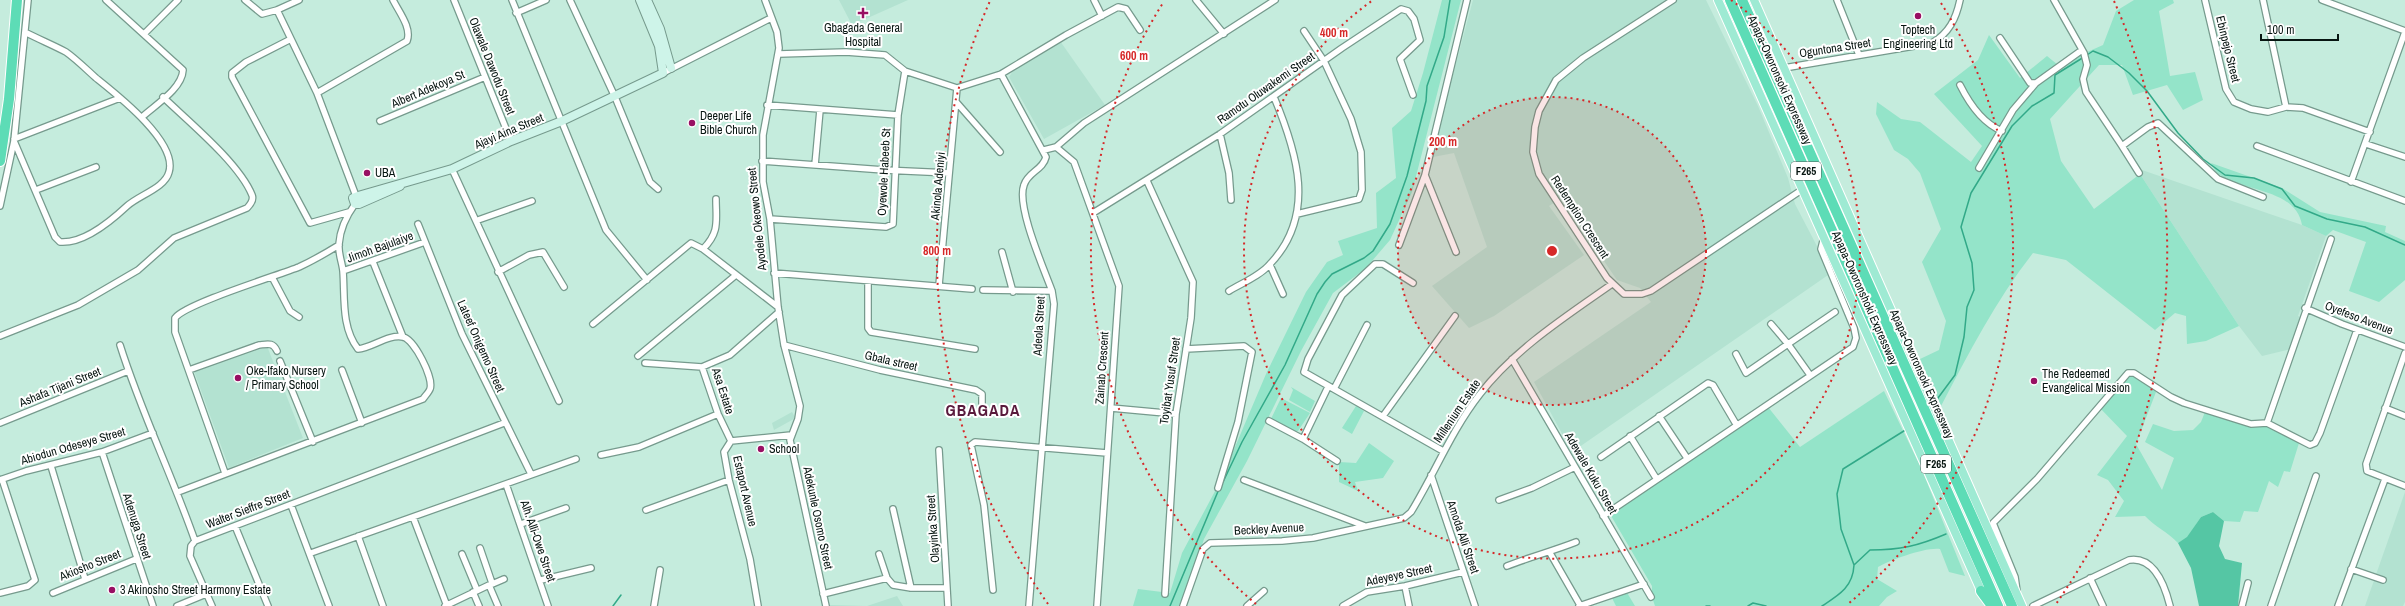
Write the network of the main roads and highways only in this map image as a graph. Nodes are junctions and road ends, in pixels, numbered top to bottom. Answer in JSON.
{"nodes":[{"id":1,"x":17,"y":0,"type":"edge"},
{"id":2,"x":1718,"y":0,"type":"edge"},
{"id":3,"x":1730,"y":0,"type":"edge"},
{"id":4,"x":1742,"y":0,"type":"edge"},
{"id":5,"x":1754,"y":0,"type":"edge"},
{"id":6,"x":0,"y":161,"type":"edge"},
{"id":7,"x":1902,"y":334,"type":"joint"},
{"id":8,"x":1877,"y":343,"type":"junction"},
{"id":9,"x":1986,"y":589,"type":"junction"},
{"id":10,"x":1988,"y":606,"type":"edge"},
{"id":11,"x":1993,"y":606,"type":"edge"},
{"id":12,"x":1998,"y":606,"type":"edge"},
{"id":13,"x":2012,"y":606,"type":"edge"},
{"id":14,"x":2022,"y":606,"type":"edge"}],
"edges":[{"from":1,"to":6,"type":"highway"},
{"from":2,"to":8,"type":"main road","name":"Apapa-Oworonshoki Expressway"},
{"from":3,"to":8,"type":"highway","name":"Apapa-Oworonsoki Expressway","number":"F265"},
{"from":4,"to":13,"type":"highway","name":"Apapa-Oworonsoki Expressway","number":"F265"},
{"from":5,"to":7,"type":"main road","name":"Apapa-Oworonsoki Expressway"},
{"from":7,"to":14,"type":"main road","name":"Apapa-Oworonshoki Expressway"},
{"from":8,"to":9,"type":"highway","name":"Apapa-Oworonsoki Expressway","number":"F265"},
{"from":9,"to":10,"type":"main road"},
{"from":9,"to":11,"type":"highway"},
{"from":9,"to":12,"type":"highway","number":"F265"}]}
